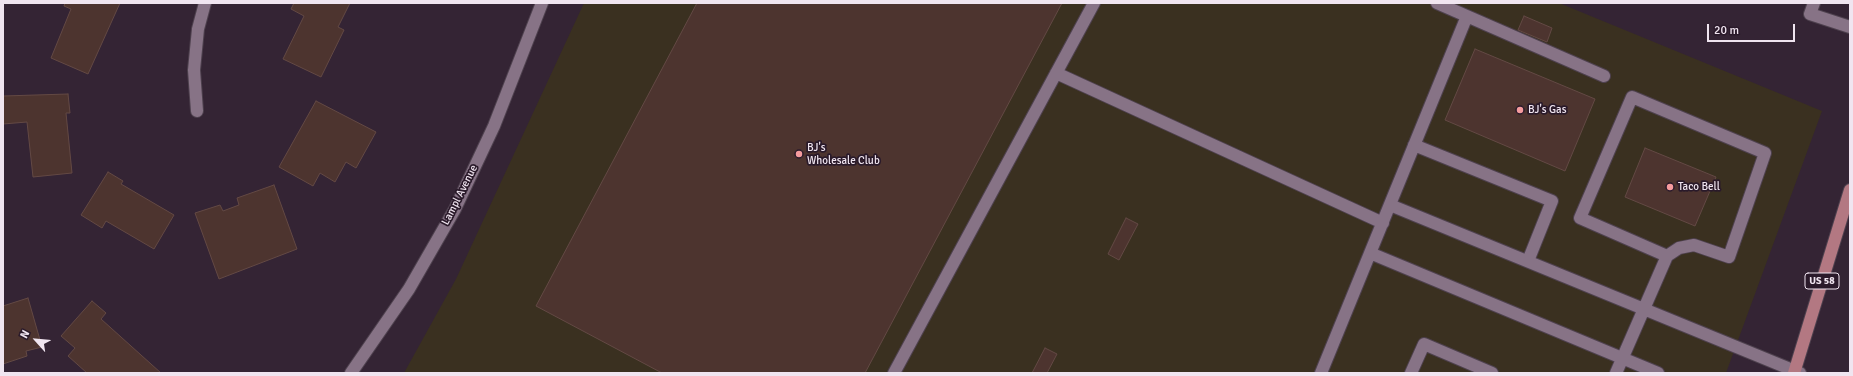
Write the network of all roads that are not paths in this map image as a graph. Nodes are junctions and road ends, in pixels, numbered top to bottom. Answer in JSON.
{"nodes":[{"id":1,"x":204,"y":3,"type":"edge"},
{"id":2,"x":542,"y":3,"type":"edge"},
{"id":3,"x":1094,"y":3,"type":"edge"},
{"id":4,"x":1437,"y":3,"type":"edge"},
{"id":5,"x":1814,"y":3,"type":"edge"},
{"id":6,"x":1467,"y":16,"type":"junction"},
{"id":7,"x":1850,"y":27,"type":"edge"},
{"id":8,"x":1056,"y":73,"type":"junction"},
{"id":9,"x":1604,"y":76,"type":"dead end"},
{"id":10,"x":198,"y":111,"type":"dead end"},
{"id":11,"x":1414,"y":145,"type":"junction"},
{"id":12,"x":1850,"y":190,"type":"edge"},
{"id":13,"x":1390,"y":205,"type":"junction"},
{"id":14,"x":1383,"y":223,"type":"junction"},
{"id":15,"x":1370,"y":253,"type":"junction"},
{"id":16,"x":1667,"y":256,"type":"junction"},
{"id":17,"x":1528,"y":261,"type":"junction"},
{"id":18,"x":1644,"y":309,"type":"junction"},
{"id":19,"x":1622,"y":358,"type":"junction"},
{"id":20,"x":1796,"y":372,"type":"edge"},
{"id":21,"x":351,"y":373,"type":"edge"},
{"id":22,"x":894,"y":373,"type":"edge"},
{"id":23,"x":1321,"y":373,"type":"edge"},
{"id":24,"x":1411,"y":373,"type":"edge"},
{"id":25,"x":1492,"y":373,"type":"edge"},
{"id":26,"x":1616,"y":373,"type":"edge"},
{"id":27,"x":1658,"y":373,"type":"edge"}],
"edges":[{"from":1,"to":10,"type":"street"},
{"from":2,"to":21,"type":"street","name":"Lampl Avenue"},
{"from":3,"to":8,"type":"street"},
{"from":4,"to":6,"type":"street"},
{"from":5,"to":7,"type":"street"},
{"from":6,"to":9,"type":"street"},
{"from":6,"to":11,"type":"street"},
{"from":8,"to":14,"type":"street"},
{"from":8,"to":22,"type":"street"},
{"from":11,"to":13,"type":"street"},
{"from":11,"to":17,"type":"street"},
{"from":12,"to":20,"type":"main road","number":"US 58"},
{"from":13,"to":14,"type":"street"},
{"from":13,"to":17,"type":"street"},
{"from":14,"to":15,"type":"street"},
{"from":15,"to":19,"type":"street"},
{"from":15,"to":23,"type":"street"},
{"from":16,"to":16,"type":"street"},
{"from":16,"to":18,"type":"street"},
{"from":17,"to":18,"type":"street"},
{"from":18,"to":19,"type":"street"},
{"from":18,"to":20,"type":"street"},
{"from":19,"to":26,"type":"street"},
{"from":19,"to":27,"type":"street"},
{"from":24,"to":25,"type":"street"}]}
